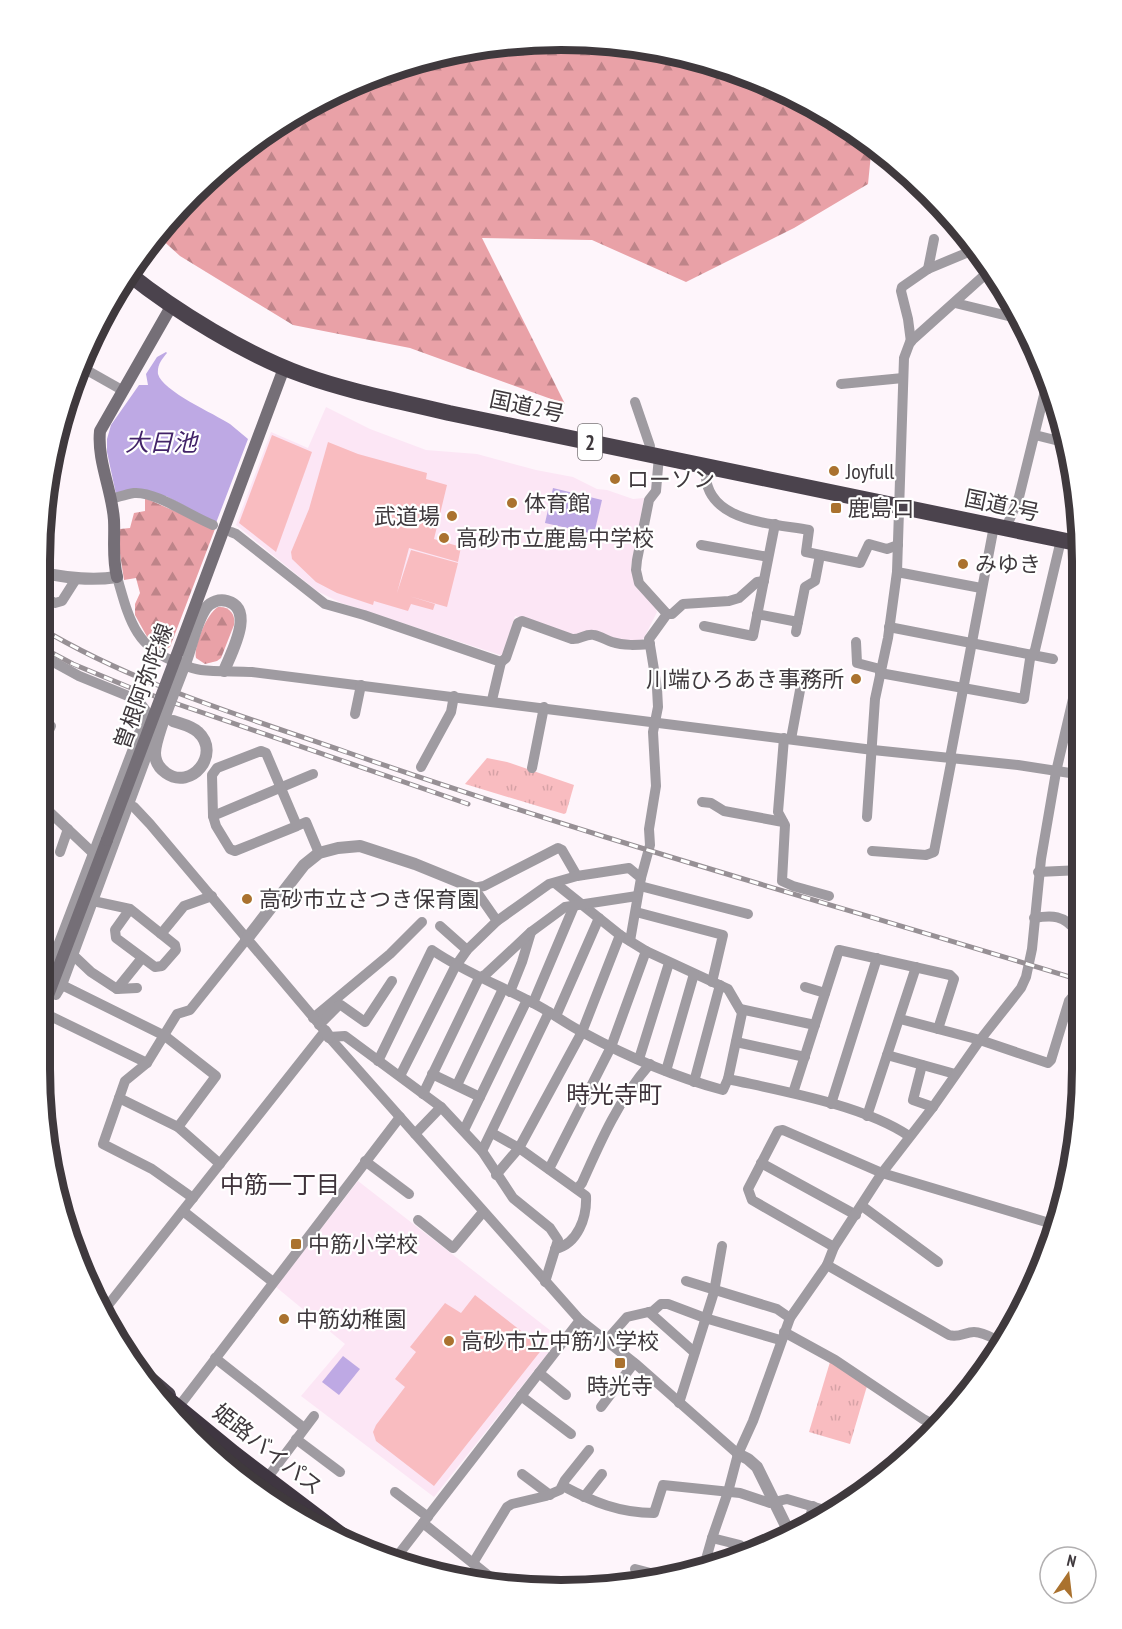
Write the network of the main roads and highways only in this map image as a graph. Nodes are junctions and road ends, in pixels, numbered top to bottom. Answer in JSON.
{"nodes":[{"id":1,"x":135,"y":278,"type":"edge"},
{"id":2,"x":171,"y":305,"type":"junction"},
{"id":3,"x":284,"y":368,"type":"junction"},
{"id":4,"x":1071,"y":542,"type":"edge"},
{"id":5,"x":117,"y":577,"type":"road end"},
{"id":6,"x":50,"y":974,"type":"edge"},
{"id":7,"x":167,"y":1394,"type":"edge"},
{"id":8,"x":184,"y":1414,"type":"edge"},
{"id":9,"x":316,"y":1517,"type":"edge"},
{"id":10,"x":320,"y":1519,"type":"edge"}],
"edges":[{"from":1,"to":2,"type":"highway","name":"国道2号","number":"2"},
{"from":2,"to":3,"type":"highway","name":"国道2号","number":"2"},
{"from":2,"to":5,"type":"main road"},
{"from":3,"to":4,"type":"highway","name":"国道2号","number":"2"},
{"from":3,"to":6,"type":"main road","name":"曽根阿弥陀線","bridge":true},
{"from":7,"to":10,"type":"highway"},
{"from":8,"to":9,"type":"highway","name":"姫路バイパス","bridge":true}]}
